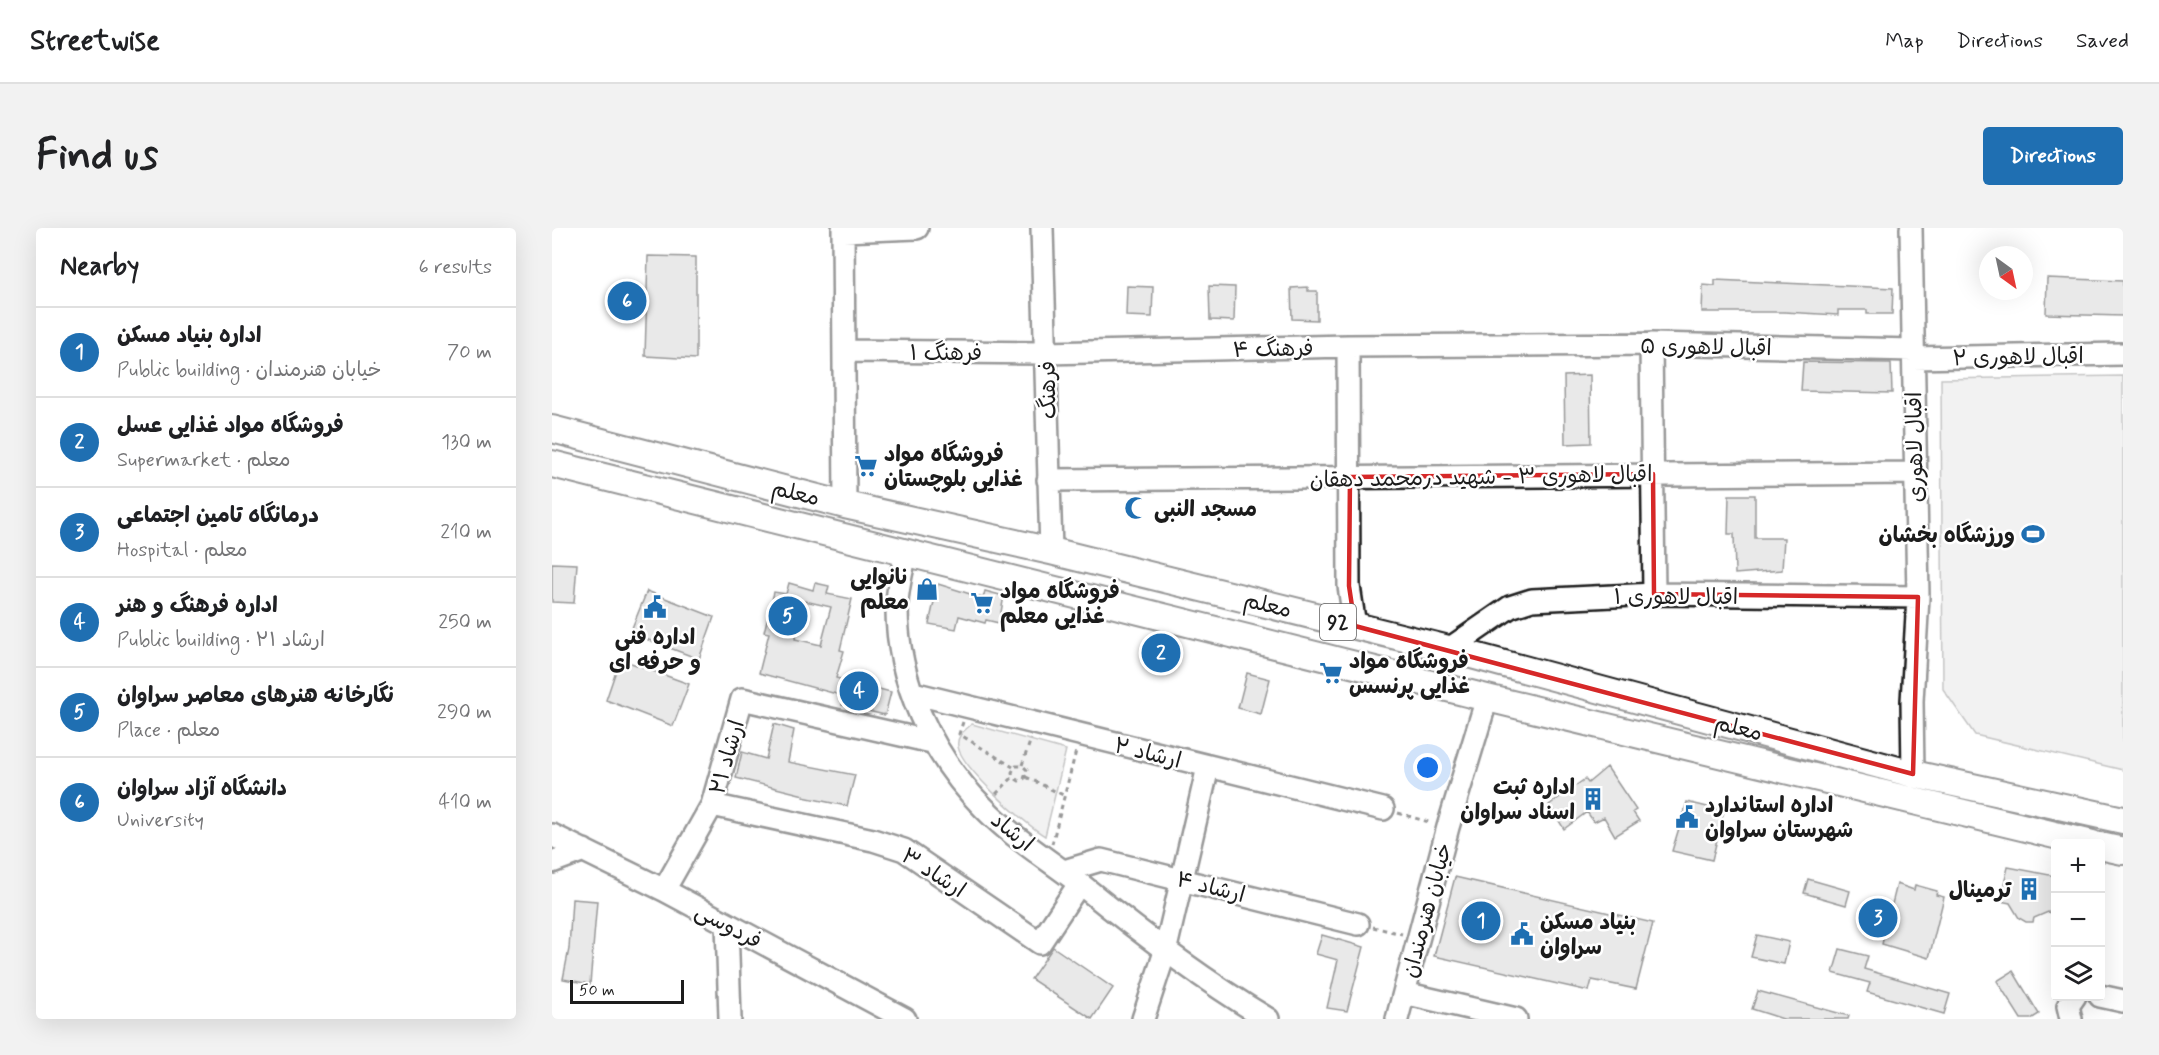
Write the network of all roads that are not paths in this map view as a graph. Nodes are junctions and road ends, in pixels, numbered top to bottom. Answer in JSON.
{"nodes":[{"id":1,"x":917,"y":228,"type":"edge"},
{"id":2,"x":1042,"y":228,"type":"edge"},
{"id":3,"x":1911,"y":228,"type":"edge"},
{"id":4,"x":843,"y":230,"type":"edge"},
{"id":5,"x":1651,"y":344,"type":"junction"},
{"id":6,"x":1500,"y":345,"type":"joint"},
{"id":7,"x":1348,"y":346,"type":"junction"},
{"id":8,"x":845,"y":351,"type":"junction"},
{"id":9,"x":1046,"y":353,"type":"junction"},
{"id":10,"x":1913,"y":354,"type":"junction"},
{"id":11,"x":2123,"y":354,"type":"edge"},
{"id":12,"x":552,"y":429,"type":"edge"},
{"id":13,"x":552,"y":464,"type":"edge"},
{"id":14,"x":1914,"y":473,"type":"junction"},
{"id":15,"x":1653,"y":474,"type":"junction"},
{"id":16,"x":1350,"y":477,"type":"junction"},
{"id":17,"x":1048,"y":480,"type":"junction"},
{"id":18,"x":845,"y":504,"type":"junction"},
{"id":19,"x":1051,"y":551,"type":"junction"},
{"id":20,"x":906,"y":552,"type":"junction"},
{"id":21,"x":1042,"y":586,"type":"junction"},
{"id":22,"x":1654,"y":594,"type":"junction"},
{"id":23,"x":1918,"y":597,"type":"junction"},
{"id":24,"x":1355,"y":626,"type":"junction"},
{"id":25,"x":1449,"y":649,"type":"junction"},
{"id":26,"x":913,"y":693,"type":"junction"},
{"id":27,"x":1487,"y":698,"type":"junction"},
{"id":28,"x":932,"y":742,"type":"junction"},
{"id":29,"x":1208,"y":767,"type":"junction"},
{"id":30,"x":1913,"y":774,"type":"junction"},
{"id":31,"x":712,"y":805,"type":"junction"},
{"id":32,"x":1383,"y":809,"type":"road end"},
{"id":33,"x":2123,"y":820,"type":"edge"},
{"id":34,"x":552,"y":835,"type":"edge"},
{"id":35,"x":2075,"y":839,"type":"edge"},
{"id":36,"x":2105,"y":847,"type":"edge"},
{"id":37,"x":584,"y":850,"type":"junction"},
{"id":38,"x":2123,"y":851,"type":"edge"},
{"id":39,"x":552,"y":862,"type":"edge"},
{"id":40,"x":1064,"y":871,"type":"junction"},
{"id":41,"x":1183,"y":879,"type":"junction"},
{"id":42,"x":664,"y":890,"type":"junction"},
{"id":43,"x":728,"y":924,"type":"junction"},
{"id":44,"x":1358,"y":924,"type":"road end"},
{"id":45,"x":1165,"y":952,"type":"junction"},
{"id":46,"x":1404,"y":993,"type":"junction"},
{"id":47,"x":2105,"y":997,"type":"edge"},
{"id":48,"x":2072,"y":1001,"type":"edge"},
{"id":49,"x":2123,"y":1001,"type":"edge"},
{"id":50,"x":729,"y":1019,"type":"edge"},
{"id":51,"x":904,"y":1019,"type":"edge"},
{"id":52,"x":1143,"y":1019,"type":"edge"},
{"id":53,"x":1268,"y":1019,"type":"edge"},
{"id":54,"x":1397,"y":1019,"type":"edge"},
{"id":55,"x":1516,"y":1019,"type":"edge"},
{"id":56,"x":2071,"y":1019,"type":"edge"}],
"edges":[{"from":1,"to":4,"type":"street"},
{"from":2,"to":9,"type":"street","name":"فرهنگ"},
{"from":3,"to":10,"type":"street","name":"اقبال لاهوری"},
{"from":4,"to":8,"type":"street"},
{"from":5,"to":6,"type":"street","name":"اقبال لاهوری ۵"},
{"from":5,"to":10,"type":"street","name":"اقبال لاهوری ۵"},
{"from":5,"to":15,"type":"street"},
{"from":6,"to":7,"type":"street","name":"فرهنگ ۴"},
{"from":7,"to":9,"type":"street","name":"فرهنگ ۴"},
{"from":7,"to":16,"type":"street"},
{"from":8,"to":9,"type":"street","name":"فرهنگ ۱"},
{"from":8,"to":18,"type":"street"},
{"from":9,"to":17,"type":"street","name":"فرهنگ"},
{"from":10,"to":11,"type":"street","name":"اقبال لاهوری ۲"},
{"from":10,"to":14,"type":"street","name":"اقبال لاهوری"},
{"from":12,"to":18,"type":"main road","name":"معلم","number":"92"},
{"from":13,"to":20,"type":"main road","name":"معلم","number":"92"},
{"from":14,"to":15,"type":"street","name":"اقبال لاهوری ۳ - شهید درمحمد دهقان"},
{"from":14,"to":23,"type":"street","name":"اقبال لاهوری"},
{"from":15,"to":16,"type":"street","name":"اقبال لاهوری ۳ - شهید درمحمد دهقان"},
{"from":15,"to":22,"type":"street"},
{"from":16,"to":17,"type":"street","name":"اقبال لاهوری ۳ - شهید درمحمد دهقان"},
{"from":16,"to":24,"type":"street"},
{"from":17,"to":19,"type":"street","name":"فرهنگ"},
{"from":18,"to":19,"type":"main road","name":"معلم","number":"92"},
{"from":19,"to":21,"type":"main road"},
{"from":19,"to":24,"type":"main road","name":"معلم","number":"92"},
{"from":20,"to":21,"type":"main road","name":"معلم","number":"92"},
{"from":20,"to":26,"type":"street","name":"ارشاد"},
{"from":21,"to":27,"type":"main road","name":"معلم","number":"92"},
{"from":22,"to":23,"type":"street","name":"اقبال لاهوری ۱"},
{"from":22,"to":25,"type":"street","name":"اقبال لاهوری ۱"},
{"from":23,"to":30,"type":"street","name":"اقبال لاهوری"},
{"from":24,"to":25,"type":"main road","name":"معلم","number":"92"},
{"from":25,"to":30,"type":"main road","name":"معلم","number":"92"},
{"from":26,"to":28,"type":"street","name":"ارشاد"},
{"from":26,"to":29,"type":"street","name":"ارشاد ۲"},
{"from":27,"to":35,"type":"main road","name":"معلم","number":"92"},
{"from":27,"to":46,"type":"street","name":"خیابان هنرمندان"},
{"from":28,"to":31,"type":"street","name":"ارشاد ۲۱"},
{"from":28,"to":40,"type":"street","name":"ارشاد"},
{"from":29,"to":32,"type":"street","name":"ارشاد ۲"},
{"from":29,"to":41,"type":"street"},
{"from":30,"to":33,"type":"main road","name":"معلم","number":"92"},
{"from":31,"to":40,"type":"street","name":"ارشاد ۳"},
{"from":31,"to":42,"type":"street","name":"ارشاد ۲۱"},
{"from":34,"to":37,"type":"street","name":"فردوسی"},
{"from":36,"to":38,"type":"main road"},
{"from":37,"to":39,"type":"street"},
{"from":37,"to":42,"type":"street","name":"فردوسی"},
{"from":40,"to":41,"type":"street","name":"ارشاد ۴"},
{"from":40,"to":45,"type":"street","name":"ارشاد"},
{"from":41,"to":44,"type":"street","name":"ارشاد ۴"},
{"from":41,"to":45,"type":"street"},
{"from":42,"to":43,"type":"street","name":"فردوسی"},
{"from":43,"to":50,"type":"street"},
{"from":43,"to":51,"type":"street","name":"فردوسی"},
{"from":45,"to":52,"type":"street"},
{"from":45,"to":53,"type":"street","name":"ارشاد"},
{"from":46,"to":54,"type":"street","name":"خیابان هنرمندان"},
{"from":46,"to":55,"type":"street"},
{"from":47,"to":49,"type":"street"},
{"from":48,"to":56,"type":"street"}]}
